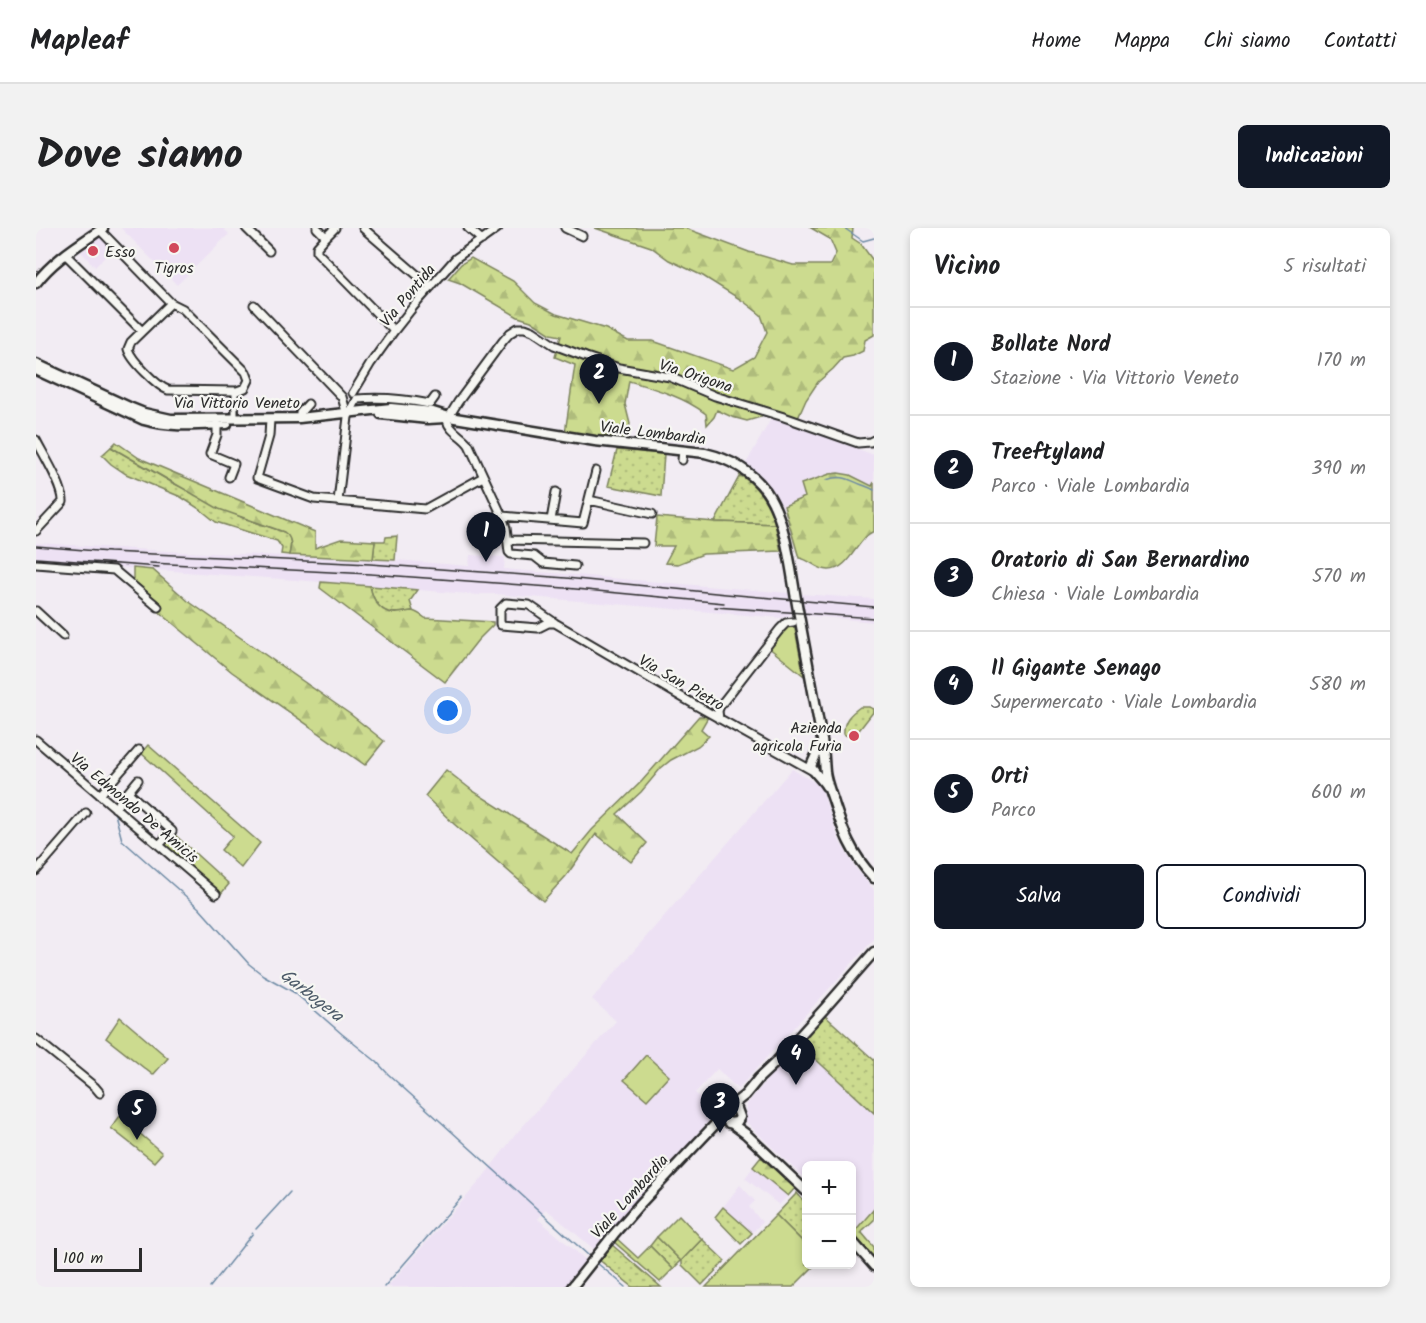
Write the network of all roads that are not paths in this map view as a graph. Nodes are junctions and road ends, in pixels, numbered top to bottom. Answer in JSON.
{"nodes":[{"id":1,"x":246,"y":228,"type":"edge"},
{"id":2,"x":318,"y":228,"type":"edge"},
{"id":3,"x":335,"y":228,"type":"edge"},
{"id":4,"x":363,"y":228,"type":"edge"},
{"id":5,"x":468,"y":228,"type":"edge"},
{"id":6,"x":498,"y":228,"type":"edge"},
{"id":7,"x":565,"y":228,"type":"edge"},
{"id":8,"x":102,"y":229,"type":"edge"},
{"id":9,"x":582,"y":236,"type":"dead end"},
{"id":10,"x":326,"y":237,"type":"junction"},
{"id":11,"x":482,"y":240,"type":"junction"},
{"id":12,"x":269,"y":251,"type":"dead end"},
{"id":13,"x":66,"y":255,"type":"junction"},
{"id":14,"x":36,"y":283,"type":"edge"},
{"id":15,"x":431,"y":287,"type":"junction"},
{"id":16,"x":171,"y":303,"type":"junction"},
{"id":17,"x":254,"y":305,"type":"dead end"},
{"id":18,"x":142,"y":331,"type":"junction"},
{"id":19,"x":394,"y":331,"type":"junction"},
{"id":20,"x":36,"y":363,"type":"edge"},
{"id":21,"x":36,"y":370,"type":"edge"},
{"id":22,"x":235,"y":391,"type":"junction"},
{"id":23,"x":353,"y":393,"type":"dead end"},
{"id":24,"x":435,"y":397,"type":"dead end"},
{"id":25,"x":308,"y":404,"type":"dead end"},
{"id":26,"x":348,"y":414,"type":"junction"},
{"id":27,"x":448,"y":417,"type":"junction"},
{"id":28,"x":300,"y":418,"type":"junction"},
{"id":29,"x":236,"y":419,"type":"junction"},
{"id":30,"x":270,"y":421,"type":"junction"},
{"id":31,"x":217,"y":422,"type":"junction"},
{"id":32,"x":36,"y":440,"type":"edge"},
{"id":33,"x":874,"y":440,"type":"edge"},
{"id":34,"x":596,"y":471,"type":"dead end"},
{"id":35,"x":229,"y":477,"type":"dead end"},
{"id":36,"x":483,"y":477,"type":"junction"},
{"id":37,"x":556,"y":492,"type":"dead end"},
{"id":38,"x":589,"y":500,"type":"junction"},
{"id":39,"x":338,"y":501,"type":"junction"},
{"id":40,"x":652,"y":514,"type":"dead end"},
{"id":41,"x":502,"y":516,"type":"junction"},
{"id":42,"x":551,"y":520,"type":"junction"},
{"id":43,"x":36,"y":531,"type":"edge"},
{"id":44,"x":508,"y":540,"type":"junction"},
{"id":45,"x":643,"y":543,"type":"dead end"},
{"id":46,"x":36,"y":564,"type":"edge"},
{"id":47,"x":574,"y":566,"type":"dead end"},
{"id":48,"x":158,"y":607,"type":"dead end"},
{"id":49,"x":36,"y":611,"type":"edge"},
{"id":50,"x":793,"y":622,"type":"dead end"},
{"id":51,"x":555,"y":623,"type":"junction"},
{"id":52,"x":63,"y":636,"type":"dead end"},
{"id":53,"x":719,"y":719,"type":"junction"},
{"id":54,"x":36,"y":740,"type":"edge"},
{"id":55,"x":139,"y":750,"type":"dead end"},
{"id":56,"x":818,"y":766,"type":"junction"},
{"id":57,"x":138,"y":780,"type":"dead end"},
{"id":58,"x":128,"y":792,"type":"junction"},
{"id":59,"x":99,"y":795,"type":"junction"},
{"id":60,"x":115,"y":808,"type":"junction"},
{"id":61,"x":86,"y":813,"type":"dead end"},
{"id":62,"x":159,"y":845,"type":"junction"},
{"id":63,"x":36,"y":871,"type":"edge"},
{"id":64,"x":874,"y":878,"type":"edge"},
{"id":65,"x":216,"y":894,"type":"dead end"},
{"id":66,"x":874,"y":952,"type":"edge"},
{"id":67,"x":36,"y":1039,"type":"edge"},
{"id":68,"x":100,"y":1093,"type":"dead end"},
{"id":69,"x":745,"y":1095,"type":"junction"},
{"id":70,"x":730,"y":1107,"type":"junction"},
{"id":71,"x":740,"y":1115,"type":"junction"},
{"id":72,"x":728,"y":1121,"type":"junction"},
{"id":73,"x":746,"y":1134,"type":"junction"},
{"id":74,"x":802,"y":1186,"type":"edge"},
{"id":75,"x":856,"y":1246,"type":"edge"},
{"id":76,"x":874,"y":1266,"type":"edge"},
{"id":77,"x":572,"y":1287,"type":"edge"}],
"edges":[{"from":1,"to":12,"type":"street"},
{"from":2,"to":10,"type":"street"},
{"from":3,"to":10,"type":"street"},
{"from":4,"to":15,"type":"street"},
{"from":5,"to":11,"type":"street"},
{"from":6,"to":11,"type":"street","name":"Via Pontida"},
{"from":7,"to":9,"type":"street"},
{"from":8,"to":13,"type":"street"},
{"from":8,"to":16,"type":"street"},
{"from":10,"to":19,"type":"street"},
{"from":11,"to":15,"type":"street","name":"Via Pontida"},
{"from":13,"to":14,"type":"street"},
{"from":13,"to":18,"type":"street"},
{"from":15,"to":19,"type":"street","name":"Via Pontida"},
{"from":16,"to":18,"type":"street"},
{"from":16,"to":22,"type":"street"},
{"from":17,"to":26,"type":"street"},
{"from":18,"to":22,"type":"street"},
{"from":19,"to":23,"type":"street","name":"Via Pontida"},
{"from":20,"to":31,"type":"street","name":"Via Vittorio Veneto"},
{"from":21,"to":31,"type":"street","name":"Via Vittorio Veneto"},
{"from":22,"to":29,"type":"street"},
{"from":24,"to":26,"type":"street"},
{"from":25,"to":28,"type":"street"},
{"from":26,"to":27,"type":"street","name":"Via Vittorio Veneto"},
{"from":26,"to":28,"type":"street","name":"Via Vittorio Veneto"},
{"from":26,"to":30,"type":"street","name":"Via Vittorio Veneto"},
{"from":26,"to":39,"type":"street"},
{"from":27,"to":33,"type":"street","name":"Via Origona"},
{"from":27,"to":36,"type":"street"},
{"from":27,"to":56,"type":"street","name":"Viale Lombardia"},
{"from":28,"to":30,"type":"street","name":"Via Vittorio Veneto"},
{"from":29,"to":30,"type":"street","name":"Via Vittorio Veneto"},
{"from":29,"to":31,"type":"street","name":"Via Vittorio Veneto"},
{"from":30,"to":31,"type":"street","name":"Via Vittorio Veneto"},
{"from":30,"to":39,"type":"street"},
{"from":31,"to":35,"type":"street"},
{"from":32,"to":43,"type":"street"},
{"from":34,"to":38,"type":"street"},
{"from":36,"to":39,"type":"street"},
{"from":36,"to":41,"type":"street"},
{"from":37,"to":42,"type":"street"},
{"from":38,"to":40,"type":"street"},
{"from":38,"to":42,"type":"street"},
{"from":41,"to":42,"type":"street"},
{"from":41,"to":44,"type":"street"},
{"from":44,"to":45,"type":"street"},
{"from":44,"to":47,"type":"street"},
{"from":46,"to":48,"type":"street"},
{"from":49,"to":52,"type":"street"},
{"from":50,"to":53,"type":"street"},
{"from":51,"to":51,"type":"street","name":"Via San Pietro"},
{"from":51,"to":53,"type":"street","name":"Via San Pietro"},
{"from":53,"to":56,"type":"street","name":"Via San Pietro"},
{"from":54,"to":59,"type":"street","name":"Via Edmondo De Amicis"},
{"from":55,"to":59,"type":"street"},
{"from":56,"to":64,"type":"street"},
{"from":57,"to":58,"type":"street"},
{"from":58,"to":60,"type":"street"},
{"from":58,"to":62,"type":"street"},
{"from":59,"to":60,"type":"street","name":"Via Edmondo De Amicis"},
{"from":60,"to":62,"type":"street","name":"Via Edmondo De Amicis"},
{"from":61,"to":63,"type":"street"},
{"from":62,"to":65,"type":"street","name":"Via Edmondo De Amicis"},
{"from":66,"to":69,"type":"street"},
{"from":67,"to":68,"type":"street"},
{"from":69,"to":70,"type":"street"},
{"from":69,"to":71,"type":"street"},
{"from":70,"to":71,"type":"street"},
{"from":70,"to":72,"type":"street"},
{"from":71,"to":72,"type":"street"},
{"from":71,"to":73,"type":"street"},
{"from":72,"to":73,"type":"street"},
{"from":72,"to":77,"type":"street","name":"Viale Lombardia"},
{"from":73,"to":74,"type":"street"},
{"from":75,"to":76,"type":"street"}]}
